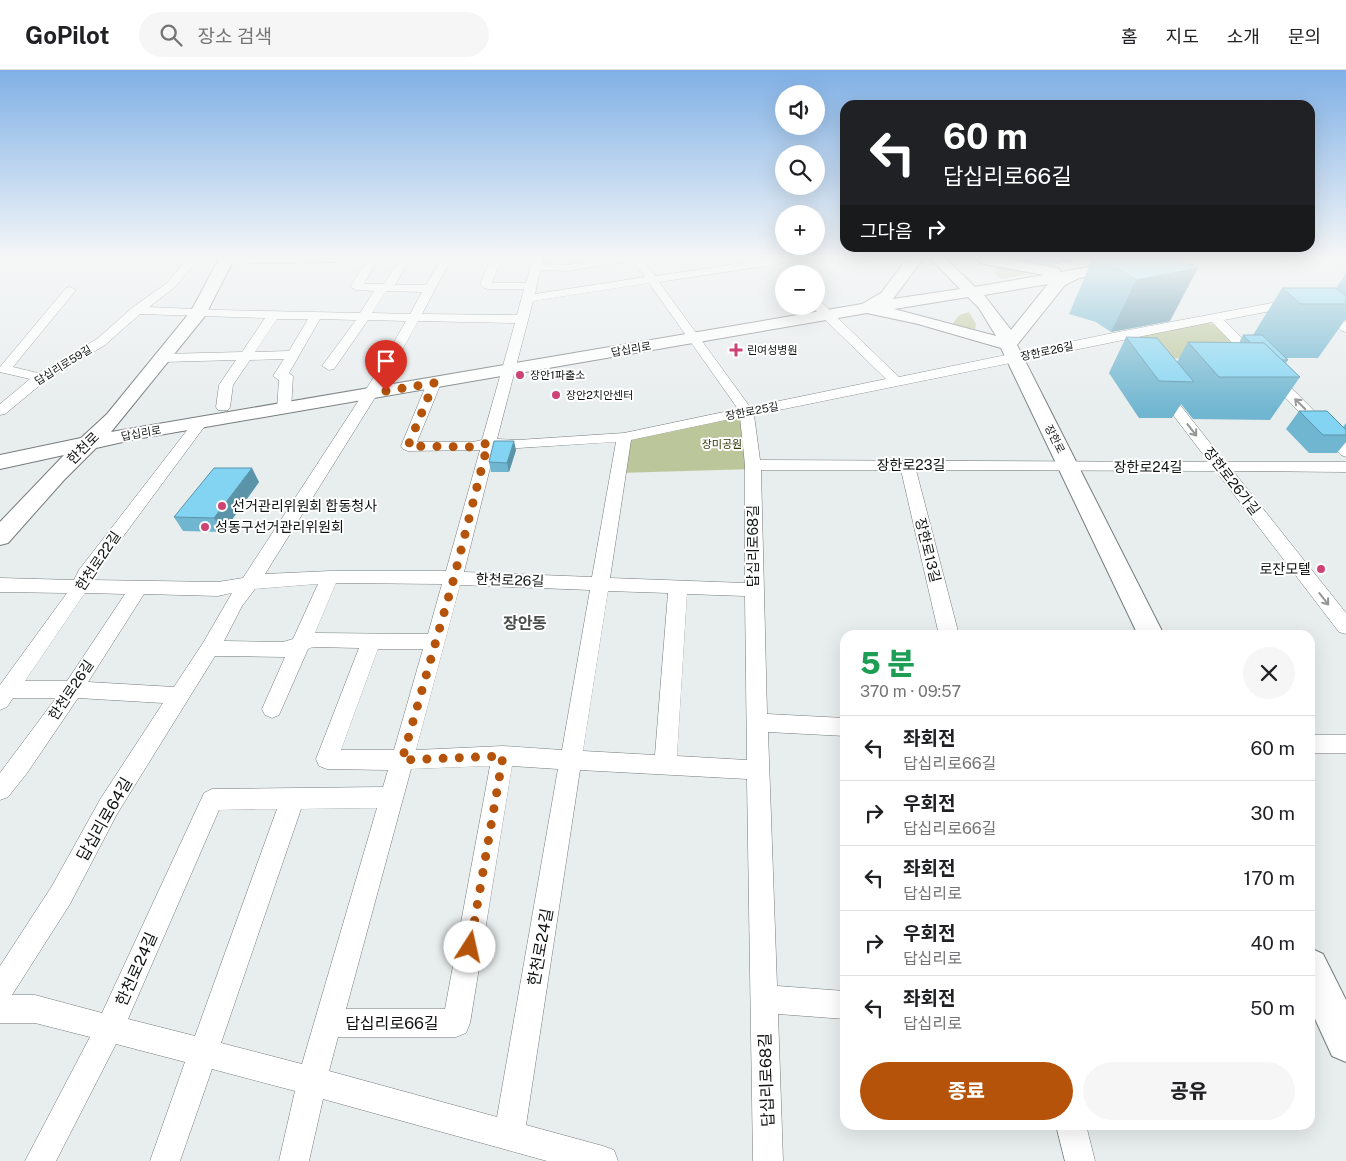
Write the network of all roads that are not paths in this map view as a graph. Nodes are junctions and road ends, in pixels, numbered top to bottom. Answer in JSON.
{"nodes":[{"id":1,"x":54,"y":310,"type":"edge"},
{"id":2,"x":137,"y":310,"type":"joint"},
{"id":3,"x":367,"y":310,"type":"edge"},
{"id":4,"x":416,"y":310,"type":"edge"},
{"id":5,"x":525,"y":310,"type":"edge"},
{"id":6,"x":674,"y":310,"type":"edge"},
{"id":7,"x":876,"y":310,"type":"edge"},
{"id":8,"x":988,"y":310,"type":"edge"},
{"id":9,"x":1038,"y":310,"type":"edge"},
{"id":10,"x":1260,"y":310,"type":"edge"},
{"id":11,"x":1321,"y":310,"type":"edge"},
{"id":12,"x":1181,"y":311,"type":"edge"},
{"id":13,"x":199,"y":312,"type":"junction"},
{"id":14,"x":825,"y":313,"type":"edge"},
{"id":15,"x":274,"y":314,"type":"junction"},
{"id":16,"x":317,"y":315,"type":"junction"},
{"id":17,"x":799,"y":315,"type":"edge"},
{"id":18,"x":363,"y":316,"type":"junction"},
{"id":19,"x":412,"y":318,"type":"junction"},
{"id":20,"x":522,"y":319,"type":"junction"},
{"id":21,"x":1216,"y":319,"type":"junction"},
{"id":22,"x":1198,"y":321,"type":"junction"},
{"id":23,"x":1346,"y":328,"type":"edge"},
{"id":24,"x":694,"y":338,"type":"junction"},
{"id":25,"x":1011,"y":352,"type":"junction"},
{"id":26,"x":292,"y":355,"type":"junction"},
{"id":27,"x":245,"y":356,"type":"junction"},
{"id":28,"x":163,"y":358,"type":"junction"},
{"id":29,"x":329,"y":366,"type":"dead end"},
{"id":30,"x":509,"y":370,"type":"junction"},
{"id":31,"x":40,"y":378,"type":"junction"},
{"id":32,"x":1152,"y":379,"type":"edge"},
{"id":33,"x":897,"y":382,"type":"junction"},
{"id":34,"x":434,"y":383,"type":"junction"},
{"id":35,"x":370,"y":394,"type":"junction"},
{"id":36,"x":223,"y":407,"type":"dead end"},
{"id":37,"x":284,"y":408,"type":"junction"},
{"id":38,"x":0,"y":411,"type":"edge"},
{"id":39,"x":747,"y":412,"type":"junction"},
{"id":40,"x":200,"y":422,"type":"junction"},
{"id":41,"x":624,"y":436,"type":"junction"},
{"id":42,"x":488,"y":443,"type":"junction"},
{"id":43,"x":88,"y":444,"type":"junction"},
{"id":44,"x":1346,"y":452,"type":"edge"},
{"id":45,"x":0,"y":462,"type":"edge"},
{"id":46,"x":907,"y":464,"type":"junction"},
{"id":47,"x":753,"y":465,"type":"junction"},
{"id":48,"x":1069,"y":466,"type":"junction"},
{"id":49,"x":1221,"y":467,"type":"junction"},
{"id":50,"x":1346,"y":467,"type":"edge"},
{"id":51,"x":0,"y":537,"type":"edge"},
{"id":52,"x":330,"y":577,"type":"junction"},
{"id":53,"x":454,"y":578,"type":"junction"},
{"id":54,"x":600,"y":584,"type":"junction"},
{"id":55,"x":0,"y":585,"type":"edge"},
{"id":56,"x":80,"y":585,"type":"junction"},
{"id":57,"x":246,"y":585,"type":"junction"},
{"id":58,"x":139,"y":587,"type":"junction"},
{"id":59,"x":678,"y":587,"type":"junction"},
{"id":60,"x":754,"y":590,"type":"junction"},
{"id":61,"x":1346,"y":627,"type":"edge"},
{"id":62,"x":948,"y":630,"type":"edge"},
{"id":63,"x":1149,"y":630,"type":"edge"},
{"id":64,"x":371,"y":642,"type":"junction"},
{"id":65,"x":435,"y":642,"type":"junction"},
{"id":66,"x":299,"y":645,"type":"junction"},
{"id":67,"x":210,"y":648,"type":"junction"},
{"id":68,"x":72,"y":689,"type":"junction"},
{"id":69,"x":4,"y":696,"type":"edge"},
{"id":70,"x":180,"y":696,"type":"junction"},
{"id":71,"x":272,"y":709,"type":"dead end"},
{"id":72,"x":757,"y":722,"type":"junction"},
{"id":73,"x":840,"y":727,"type":"edge"},
{"id":74,"x":1315,"y":744,"type":"edge"},
{"id":75,"x":1346,"y":744,"type":"edge"},
{"id":76,"x":503,"y":756,"type":"junction"},
{"id":77,"x":402,"y":760,"type":"junction"},
{"id":78,"x":572,"y":760,"type":"junction"},
{"id":79,"x":665,"y":765,"type":"junction"},
{"id":80,"x":758,"y":770,"type":"junction"},
{"id":81,"x":0,"y":790,"type":"edge"},
{"id":82,"x":392,"y":797,"type":"junction"},
{"id":83,"x":293,"y":798,"type":"junction"},
{"id":84,"x":212,"y":800,"type":"joint"},
{"id":85,"x":1315,"y":977,"type":"edge"},
{"id":86,"x":0,"y":990,"type":"edge"},
{"id":87,"x":764,"y":999,"type":"junction"},
{"id":88,"x":840,"y":1005,"type":"edge"},
{"id":89,"x":0,"y":1009,"type":"edge"},
{"id":90,"x":328,"y":1024,"type":"junction"},
{"id":91,"x":109,"y":1029,"type":"junction"},
{"id":92,"x":1346,"y":1042,"type":"edge"},
{"id":93,"x":203,"y":1053,"type":"junction"},
{"id":94,"x":312,"y":1081,"type":"junction"},
{"id":95,"x":1072,"y":1130,"type":"edge"},
{"id":96,"x":509,"y":1135,"type":"junction"},
{"id":97,"x":40,"y":1161,"type":"edge"},
{"id":98,"x":165,"y":1161,"type":"edge"},
{"id":99,"x":294,"y":1161,"type":"edge"},
{"id":100,"x":604,"y":1161,"type":"edge"},
{"id":101,"x":768,"y":1161,"type":"edge"},
{"id":102,"x":1080,"y":1161,"type":"edge"}],
"edges":[{"from":1,"to":31,"type":"street"},
{"from":2,"to":13,"type":"street"},
{"from":2,"to":31,"type":"street","name":"답십리로59길"},
{"from":3,"to":18,"type":"street"},
{"from":4,"to":19,"type":"street","name":"답십리로64길"},
{"from":5,"to":20,"type":"street","name":"답십리로66길"},
{"from":6,"to":24,"type":"street","name":"답십리로68길"},
{"from":7,"to":25,"type":"main road"},
{"from":8,"to":25,"type":"main road","name":"장한로"},
{"from":9,"to":25,"type":"main road"},
{"from":10,"to":21,"type":"street","name":"장한로26길"},
{"from":11,"to":23,"type":"street"},
{"from":12,"to":22,"type":"street"},
{"from":13,"to":15,"type":"street"},
{"from":13,"to":28,"type":"main road","name":"한천로"},
{"from":14,"to":33,"type":"street"},
{"from":15,"to":16,"type":"street"},
{"from":15,"to":27,"type":"street"},
{"from":16,"to":18,"type":"street"},
{"from":16,"to":26,"type":"street"},
{"from":17,"to":24,"type":"main road","name":"답십리로"},
{"from":18,"to":19,"type":"street"},
{"from":18,"to":29,"type":"street"},
{"from":19,"to":20,"type":"street"},
{"from":19,"to":35,"type":"street","name":"답십리로64길"},
{"from":20,"to":30,"type":"street","name":"답십리로66길"},
{"from":21,"to":22,"type":"street","name":"장한로26길"},
{"from":44,"to":21,"type":"street","one_way":true},
{"from":22,"to":25,"type":"street","name":"장한로26길"},
{"from":24,"to":30,"type":"main road","name":"답십리로"},
{"from":24,"to":39,"type":"street","name":"답십리로68길"},
{"from":25,"to":33,"type":"street","name":"장한로25길"},
{"from":25,"to":48,"type":"main road","name":"장한로"},
{"from":26,"to":27,"type":"street"},
{"from":26,"to":37,"type":"street"},
{"from":27,"to":28,"type":"street"},
{"from":27,"to":36,"type":"street"},
{"from":28,"to":43,"type":"main road","name":"한천로"},
{"from":30,"to":34,"type":"main road","name":"답십리로"},
{"from":30,"to":42,"type":"street","name":"답십리로66길"},
{"from":31,"to":38,"type":"street","name":"답십리로59길"},
{"from":32,"to":49,"type":"street","name":"장한로26가길","one_way":true},
{"from":33,"to":39,"type":"street","name":"장한로25길"},
{"from":34,"to":35,"type":"main road","name":"답십리로"},
{"from":34,"to":42,"type":"street"},
{"from":35,"to":37,"type":"main road","name":"답십리로"},
{"from":35,"to":57,"type":"street","name":"답십리로64길"},
{"from":37,"to":40,"type":"main road","name":"답십리로"},
{"from":39,"to":41,"type":"street","name":"장한로25길"},
{"from":39,"to":47,"type":"street","name":"답십리로68길"},
{"from":40,"to":43,"type":"main road","name":"답십리로"},
{"from":40,"to":56,"type":"street","name":"한천로22길"},
{"from":41,"to":42,"type":"street","name":"장한로25길"},
{"from":41,"to":54,"type":"street"},
{"from":42,"to":53,"type":"street","name":"답십리로66길"},
{"from":43,"to":45,"type":"main road","name":"답십리로"},
{"from":43,"to":51,"type":"main road","name":"한천로"},
{"from":46,"to":47,"type":"street","name":"장한로23길"},
{"from":46,"to":48,"type":"street","name":"장한로23길"},
{"from":46,"to":62,"type":"street","name":"장한로13길"},
{"from":47,"to":60,"type":"street","name":"답십리로68길"},
{"from":48,"to":49,"type":"street","name":"장한로24길"},
{"from":48,"to":63,"type":"main road","name":"장한로"},
{"from":49,"to":50,"type":"street","name":"장한로24길"},
{"from":49,"to":61,"type":"street","name":"장한로26가길","one_way":true},
{"from":52,"to":53,"type":"street","name":"한천로26길"},
{"from":52,"to":57,"type":"street","name":"한천로26길"},
{"from":52,"to":66,"type":"street"},
{"from":53,"to":54,"type":"street","name":"한천로26길"},
{"from":53,"to":65,"type":"street","name":"답십리로66길"},
{"from":54,"to":59,"type":"street","name":"한천로26길"},
{"from":54,"to":78,"type":"street"},
{"from":55,"to":56,"type":"street","name":"한천로26길"},
{"from":56,"to":58,"type":"street","name":"한천로26길"},
{"from":56,"to":69,"type":"street","name":"한천로22길"},
{"from":57,"to":58,"type":"street","name":"한천로26길"},
{"from":57,"to":67,"type":"street","name":"답십리로64길"},
{"from":58,"to":68,"type":"street","name":"한천로26길"},
{"from":59,"to":60,"type":"street","name":"한천로26길"},
{"from":59,"to":79,"type":"street"},
{"from":60,"to":72,"type":"street","name":"답십리로68길"},
{"from":64,"to":65,"type":"street"},
{"from":64,"to":66,"type":"street"},
{"from":64,"to":77,"type":"street"},
{"from":65,"to":77,"type":"street","name":"답십리로66길"},
{"from":66,"to":67,"type":"street"},
{"from":66,"to":71,"type":"street"},
{"from":67,"to":70,"type":"street","name":"답십리로64길"},
{"from":68,"to":69,"type":"street"},
{"from":68,"to":70,"type":"street"},
{"from":68,"to":81,"type":"street","name":"한천로26길"},
{"from":70,"to":86,"type":"street","name":"답십리로64길"},
{"from":72,"to":73,"type":"street"},
{"from":72,"to":80,"type":"street","name":"답십리로68길"},
{"from":74,"to":75,"type":"street"},
{"from":76,"to":77,"type":"street"},
{"from":76,"to":78,"type":"street"},
{"from":76,"to":90,"type":"street","name":"답십리로66길"},
{"from":77,"to":82,"type":"street","name":"답십리로66길"},
{"from":78,"to":79,"type":"street"},
{"from":78,"to":96,"type":"street","name":"한천로24길"},
{"from":79,"to":80,"type":"street"},
{"from":80,"to":87,"type":"street","name":"답십리로68길"},
{"from":82,"to":83,"type":"street"},
{"from":82,"to":90,"type":"street","name":"답십리로66길"},
{"from":83,"to":84,"type":"street"},
{"from":83,"to":93,"type":"street"},
{"from":84,"to":91,"type":"street","name":"한천로24길"},
{"from":85,"to":92,"type":"main road"},
{"from":87,"to":88,"type":"street"},
{"from":87,"to":101,"type":"street","name":"답십리로68길"},
{"from":89,"to":91,"type":"street"},
{"from":90,"to":94,"type":"street","name":"답십리로66길"},
{"from":91,"to":93,"type":"street"},
{"from":91,"to":97,"type":"street","name":"한천로24길"},
{"from":93,"to":94,"type":"street"},
{"from":93,"to":98,"type":"street"},
{"from":94,"to":96,"type":"street"},
{"from":94,"to":99,"type":"street","name":"답십리로66길"},
{"from":95,"to":102,"type":"street"},
{"from":96,"to":100,"type":"street"}]}
